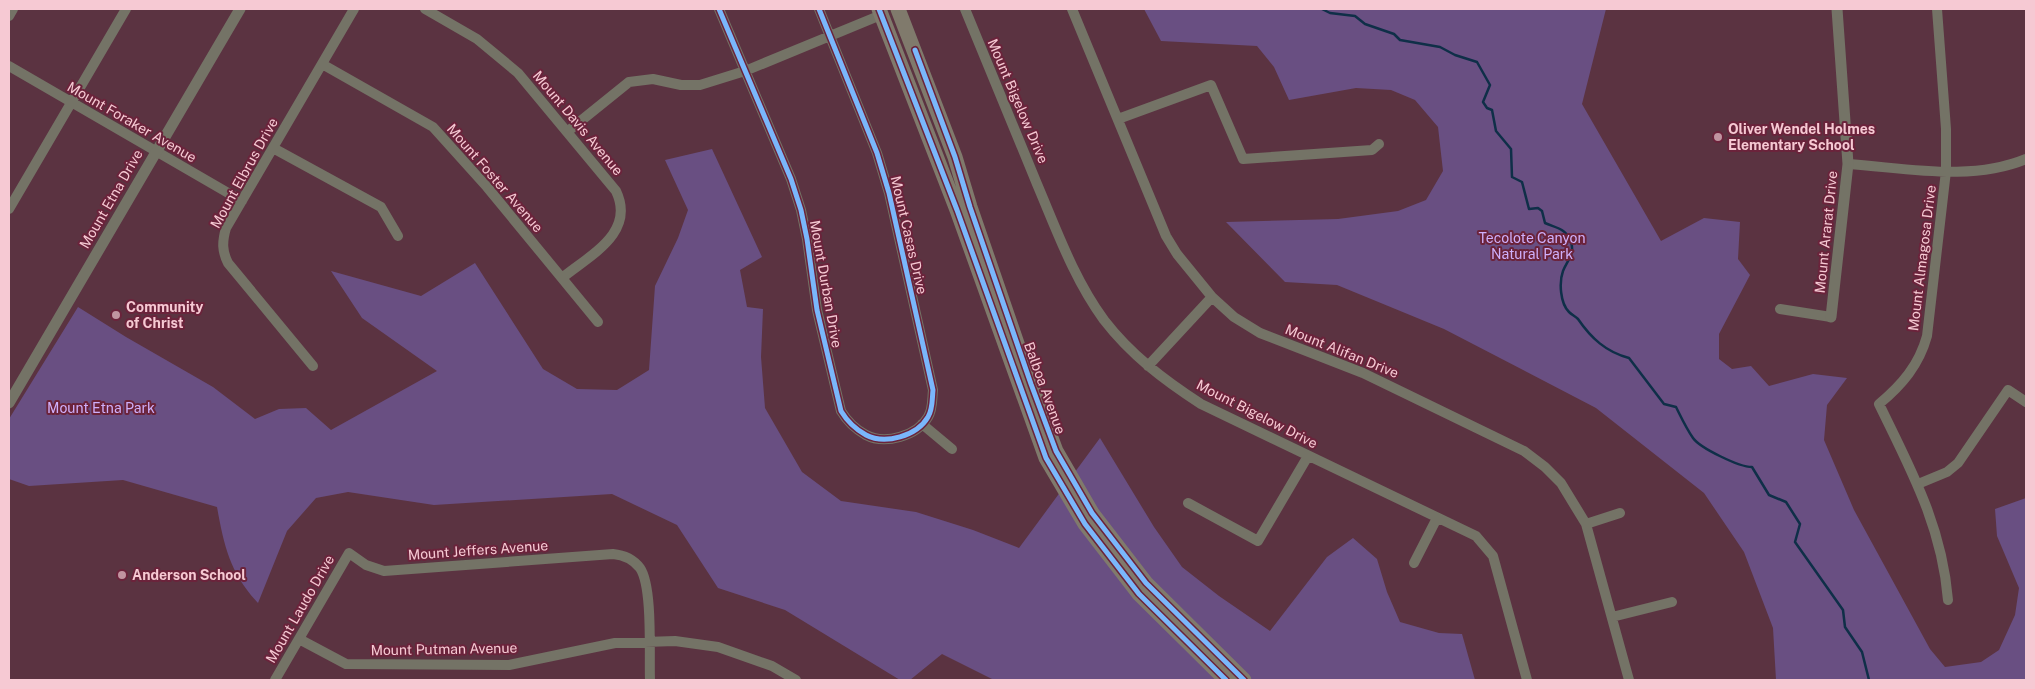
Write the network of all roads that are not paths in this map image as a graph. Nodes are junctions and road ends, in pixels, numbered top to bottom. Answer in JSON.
{"nodes":[{"id":1,"x":13,"y":9,"type":"edge"},
{"id":2,"x":126,"y":9,"type":"edge"},
{"id":3,"x":240,"y":9,"type":"edge"},
{"id":4,"x":354,"y":9,"type":"edge"},
{"id":5,"x":425,"y":9,"type":"edge"},
{"id":6,"x":719,"y":9,"type":"edge"},
{"id":7,"x":819,"y":9,"type":"edge"},
{"id":8,"x":898,"y":9,"type":"edge"},
{"id":9,"x":965,"y":9,"type":"edge"},
{"id":10,"x":1072,"y":9,"type":"edge"},
{"id":11,"x":1837,"y":9,"type":"edge"},
{"id":12,"x":1937,"y":9,"type":"edge"},
{"id":13,"x":880,"y":12,"type":"edge"},
{"id":14,"x":9,"y":16,"type":"edge"},
{"id":15,"x":830,"y":35,"type":"junction"},
{"id":16,"x":915,"y":50,"type":"junction"},
{"id":17,"x":322,"y":64,"type":"junction"},
{"id":18,"x":9,"y":66,"type":"edge"},
{"id":19,"x":745,"y":71,"type":"junction"},
{"id":20,"x":71,"y":102,"type":"junction"},
{"id":21,"x":1118,"y":120,"type":"junction"},
{"id":22,"x":567,"y":132,"type":"junction"},
{"id":23,"x":1379,"y":144,"type":"dead end"},
{"id":24,"x":273,"y":148,"type":"junction"},
{"id":25,"x":156,"y":152,"type":"junction"},
{"id":26,"x":2026,"y":159,"type":"edge"},
{"id":27,"x":1848,"y":164,"type":"junction"},
{"id":28,"x":1946,"y":171,"type":"junction"},
{"id":29,"x":242,"y":201,"type":"junction"},
{"id":30,"x":9,"y":209,"type":"edge"},
{"id":31,"x":398,"y":236,"type":"dead end"},
{"id":32,"x":562,"y":278,"type":"junction"},
{"id":33,"x":1212,"y":297,"type":"junction"},
{"id":34,"x":1780,"y":309,"type":"dead end"},
{"id":35,"x":1831,"y":317,"type":"joint"},
{"id":36,"x":598,"y":322,"type":"dead end"},
{"id":37,"x":313,"y":366,"type":"dead end"},
{"id":38,"x":1148,"y":366,"type":"junction"},
{"id":39,"x":2026,"y":402,"type":"edge"},
{"id":40,"x":9,"y":404,"type":"edge"},
{"id":41,"x":922,"y":424,"type":"junction"},
{"id":42,"x":952,"y":449,"type":"dead end"},
{"id":43,"x":1308,"y":456,"type":"junction"},
{"id":44,"x":1918,"y":484,"type":"junction"},
{"id":45,"x":1188,"y":503,"type":"dead end"},
{"id":46,"x":1620,"y":513,"type":"dead end"},
{"id":47,"x":1437,"y":518,"type":"junction"},
{"id":48,"x":1586,"y":524,"type":"junction"},
{"id":49,"x":350,"y":552,"type":"joint"},
{"id":50,"x":1414,"y":563,"type":"dead end"},
{"id":51,"x":1948,"y":600,"type":"dead end"},
{"id":52,"x":1672,"y":602,"type":"dead end"},
{"id":53,"x":1612,"y":617,"type":"junction"},
{"id":54,"x":299,"y":639,"type":"junction"},
{"id":55,"x":649,"y":641,"type":"junction"},
{"id":56,"x":275,"y":680,"type":"edge"},
{"id":57,"x":650,"y":680,"type":"edge"},
{"id":58,"x":796,"y":680,"type":"edge"},
{"id":59,"x":1226,"y":680,"type":"edge"},
{"id":60,"x":1244,"y":680,"type":"edge"},
{"id":61,"x":1527,"y":680,"type":"edge"},
{"id":62,"x":1629,"y":680,"type":"edge"}],
"edges":[{"from":1,"to":14,"type":"street"},
{"from":2,"to":20,"type":"street"},
{"from":3,"to":25,"type":"street","name":"Mount Etna Drive"},
{"from":4,"to":17,"type":"street","name":"Mount Elbrus Drive"},
{"from":5,"to":22,"type":"street","name":"Mount Davis Avenue"},
{"from":6,"to":19,"type":"street","name":"Mount Durban Drive"},
{"from":7,"to":15,"type":"street","name":"Mount Casas Drive"},
{"from":8,"to":16,"type":"main road","name":"Balboa Avenue"},
{"from":9,"to":38,"type":"street","name":"Mount Bigelow Drive"},
{"from":10,"to":21,"type":"street","name":"Mount Alifan Drive"},
{"from":11,"to":27,"type":"street","name":"Mount Ararat Drive"},
{"from":12,"to":28,"type":"street","name":"Mount Almagosa Drive"},
{"from":13,"to":15,"type":"street"},
{"from":13,"to":16,"type":"main road"},
{"from":13,"to":59,"type":"main road","name":"Balboa Avenue"},
{"from":15,"to":19,"type":"street"},
{"from":15,"to":41,"type":"street","name":"Mount Casas Drive"},
{"from":16,"to":60,"type":"main road","name":"Balboa Avenue"},
{"from":17,"to":24,"type":"street","name":"Mount Elbrus Drive"},
{"from":17,"to":32,"type":"street","name":"Mount Foster Avenue"},
{"from":18,"to":20,"type":"street","name":"Mount Foraker Avenue"},
{"from":19,"to":22,"type":"street"},
{"from":19,"to":41,"type":"street","name":"Mount Durban Drive"},
{"from":20,"to":25,"type":"street","name":"Mount Foraker Avenue"},
{"from":20,"to":30,"type":"street"},
{"from":21,"to":23,"type":"street"},
{"from":21,"to":33,"type":"street","name":"Mount Alifan Drive"},
{"from":22,"to":32,"type":"street","name":"Mount Davis Avenue"},
{"from":24,"to":29,"type":"street","name":"Mount Elbrus Drive"},
{"from":24,"to":31,"type":"street"},
{"from":25,"to":29,"type":"street","name":"Mount Foraker Avenue"},
{"from":25,"to":40,"type":"street","name":"Mount Etna Drive"},
{"from":26,"to":28,"type":"street"},
{"from":27,"to":28,"type":"street"},
{"from":27,"to":35,"type":"street","name":"Mount Ararat Drive"},
{"from":28,"to":44,"type":"street","name":"Mount Almagosa Drive"},
{"from":29,"to":37,"type":"street","name":"Mount Elbrus Drive"},
{"from":32,"to":36,"type":"street","name":"Mount Foster Avenue"},
{"from":33,"to":38,"type":"street"},
{"from":33,"to":48,"type":"street","name":"Mount Alifan Drive"},
{"from":34,"to":35,"type":"street","name":"Mount Ararat Drive"},
{"from":38,"to":43,"type":"street","name":"Mount Bigelow Drive"},
{"from":39,"to":44,"type":"street"},
{"from":41,"to":42,"type":"street"},
{"from":43,"to":45,"type":"street"},
{"from":43,"to":47,"type":"street","name":"Mount Bigelow Drive"},
{"from":44,"to":51,"type":"street","name":"Mount Almagosa Drive"},
{"from":46,"to":48,"type":"street"},
{"from":47,"to":50,"type":"street"},
{"from":47,"to":61,"type":"street","name":"Mount Bigelow Drive"},
{"from":48,"to":53,"type":"street","name":"Mount Alifan Drive"},
{"from":49,"to":54,"type":"street","name":"Mount Laudo Drive"},
{"from":49,"to":55,"type":"street","name":"Mount Jeffers Avenue"},
{"from":52,"to":53,"type":"street"},
{"from":53,"to":62,"type":"street","name":"Mount Alifan Drive"},
{"from":54,"to":55,"type":"street","name":"Mount Putman Avenue"},
{"from":54,"to":56,"type":"street","name":"Mount Laudo Drive"},
{"from":55,"to":57,"type":"street"},
{"from":55,"to":58,"type":"street","name":"Mount Putman Avenue"}]}
